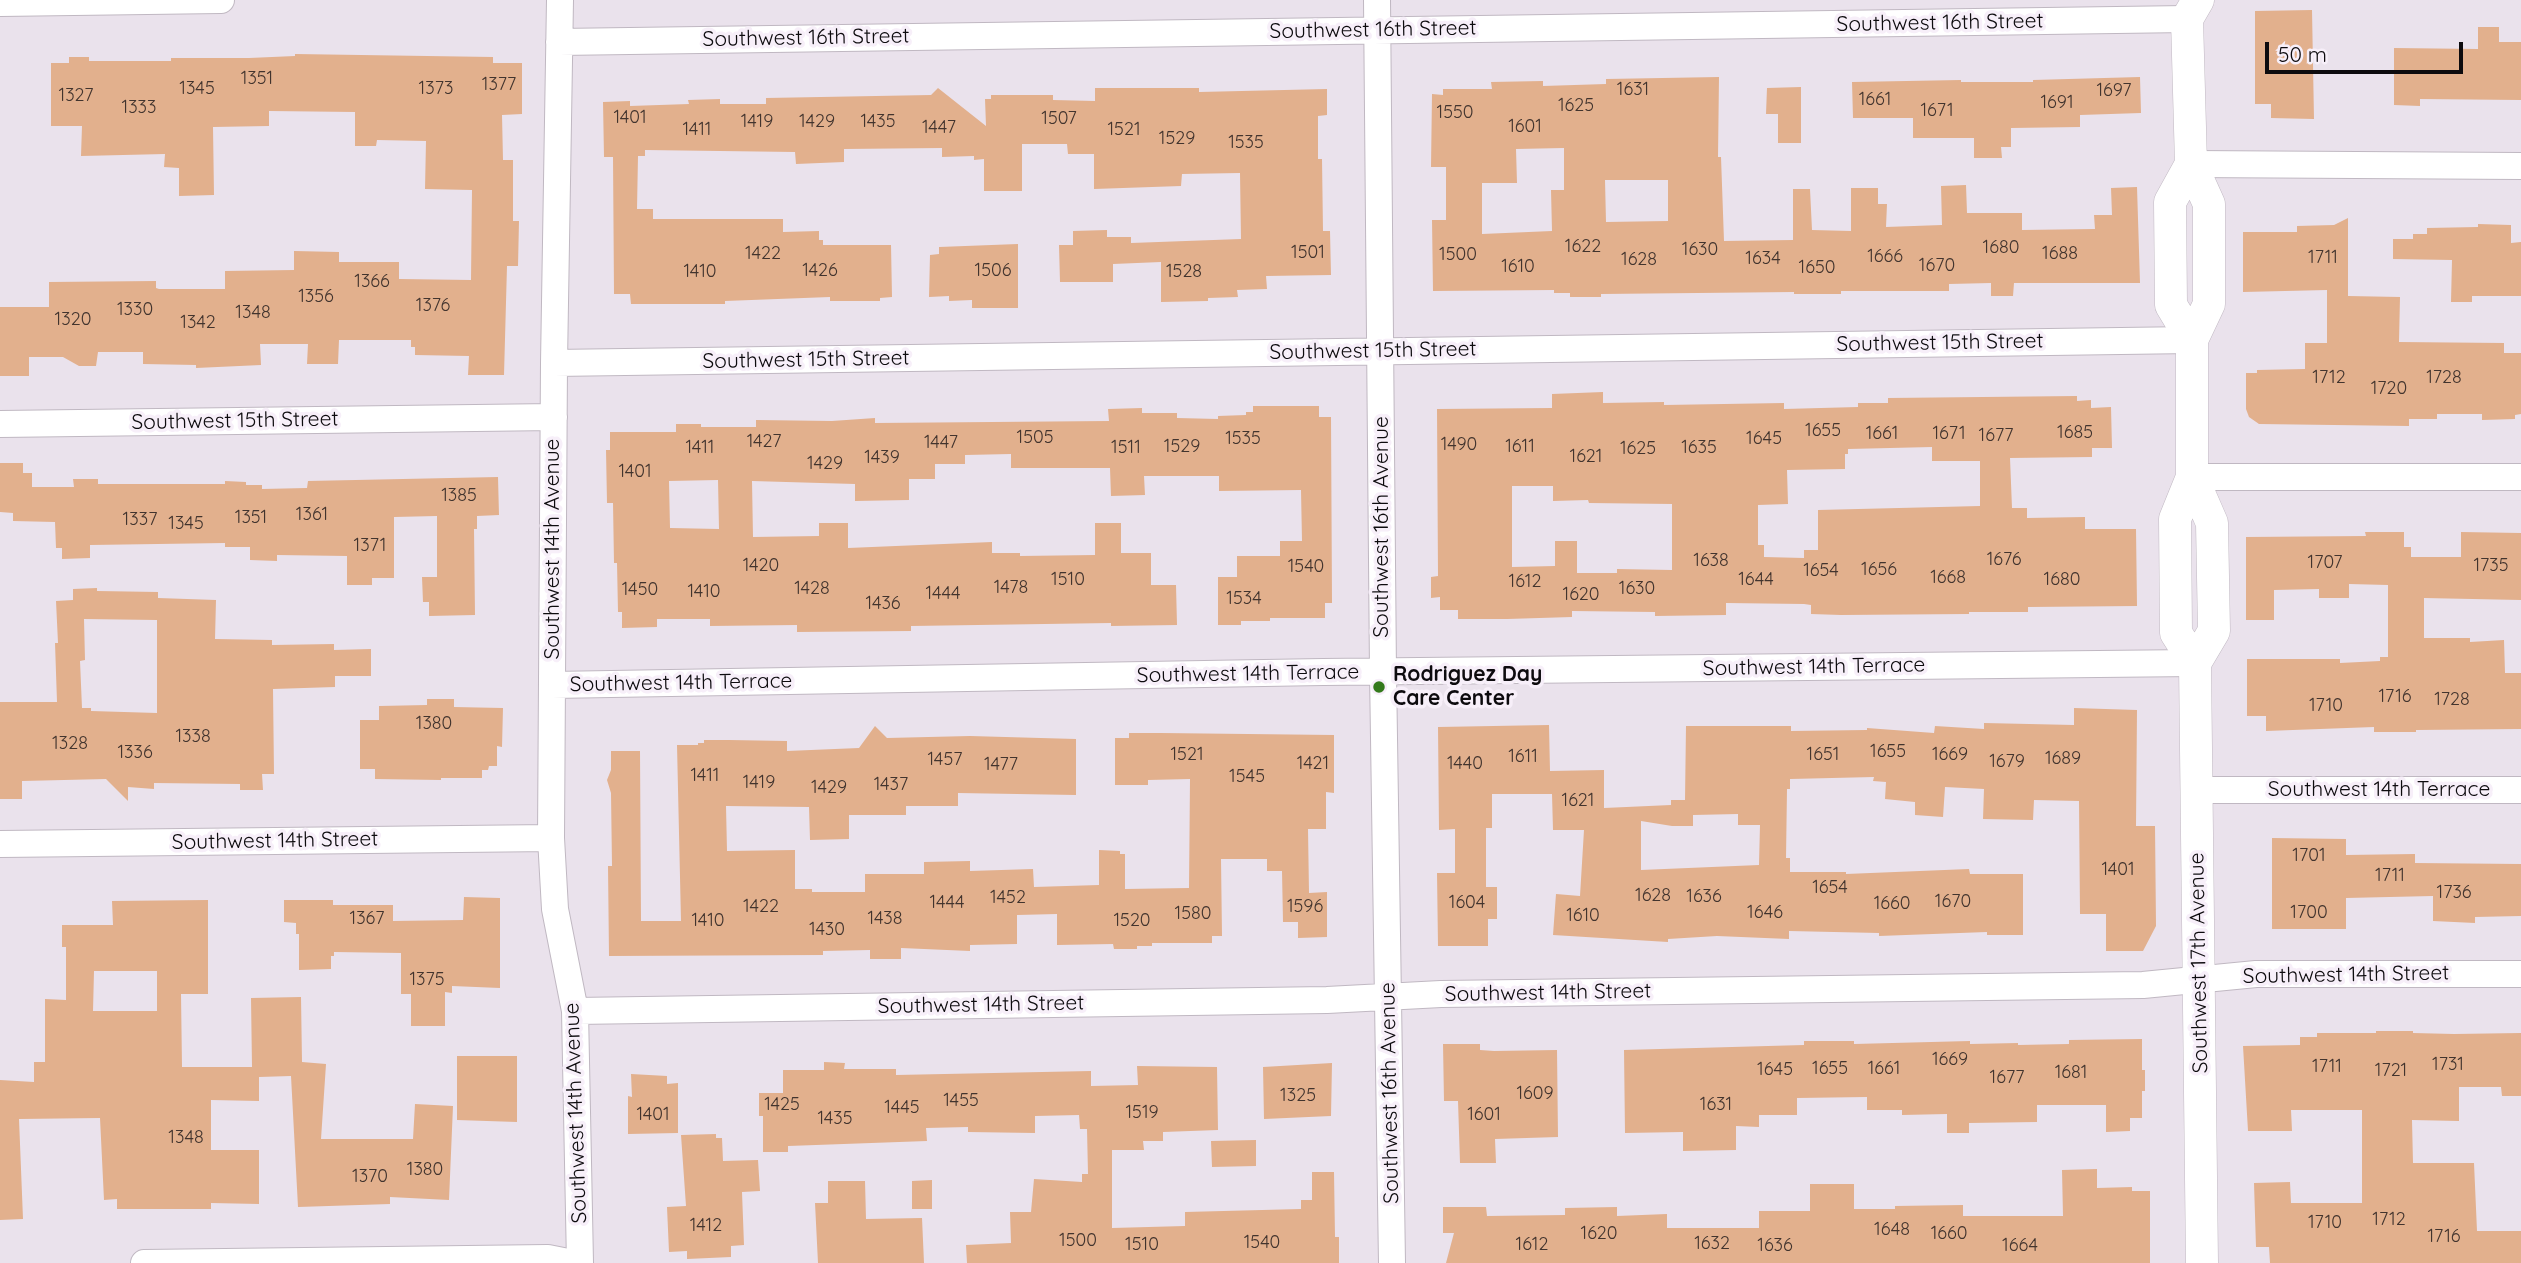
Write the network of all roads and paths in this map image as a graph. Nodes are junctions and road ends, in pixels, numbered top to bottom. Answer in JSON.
{"nodes":[{"id":1,"x":221,"y":0,"type":"edge"},
{"id":2,"x":560,"y":0,"type":"edge"},
{"id":3,"x":1377,"y":0,"type":"edge"},
{"id":4,"x":0,"y":3,"type":"edge"},
{"id":5,"x":2186,"y":6,"type":"edge"},
{"id":6,"x":1377,"y":30,"type":"junction"},
{"id":7,"x":559,"y":41,"type":"junction"},
{"id":8,"x":2192,"y":164,"type":"junction"},
{"id":9,"x":2521,"y":166,"type":"edge"},
{"id":10,"x":2192,"y":340,"type":"junction"},
{"id":11,"x":1381,"y":351,"type":"junction"},
{"id":12,"x":554,"y":363,"type":"junction"},
{"id":13,"x":554,"y":417,"type":"junction"},
{"id":14,"x":0,"y":424,"type":"edge"},
{"id":15,"x":2192,"y":477,"type":"junction"},
{"id":16,"x":2521,"y":477,"type":"edge"},
{"id":17,"x":2195,"y":663,"type":"junction"},
{"id":18,"x":1383,"y":671,"type":"junction"},
{"id":19,"x":552,"y":685,"type":"junction"},
{"id":20,"x":2196,"y":790,"type":"junction"},
{"id":21,"x":2521,"y":790,"type":"edge"},
{"id":22,"x":551,"y":838,"type":"junction"},
{"id":23,"x":0,"y":844,"type":"edge"},
{"id":24,"x":2521,"y":974,"type":"edge"},
{"id":25,"x":2199,"y":981,"type":"junction"},
{"id":26,"x":1390,"y":996,"type":"junction"},
{"id":27,"x":575,"y":1011,"type":"junction"},
{"id":28,"x":209,"y":1262,"type":"edge"},
{"id":29,"x":144,"y":1263,"type":"edge"},
{"id":30,"x":573,"y":1263,"type":"edge"},
{"id":31,"x":580,"y":1263,"type":"edge"},
{"id":32,"x":1392,"y":1263,"type":"edge"},
{"id":33,"x":2202,"y":1263,"type":"edge"}],
"edges":[{"from":1,"to":4,"type":"street"},
{"from":2,"to":7,"type":"street","name":"Southwest 14th Avenue"},
{"from":3,"to":6,"type":"street","name":"Southwest 16th Avenue"},
{"from":5,"to":6,"type":"street","name":"Southwest 16th Street"},
{"from":5,"to":8,"type":"main road"},
{"from":6,"to":7,"type":"street","name":"Southwest 16th Street"},
{"from":6,"to":11,"type":"street","name":"Southwest 16th Avenue"},
{"from":7,"to":12,"type":"street","name":"Southwest 14th Avenue"},
{"from":8,"to":9,"type":"street"},
{"from":8,"to":10,"type":"main road"},
{"from":10,"to":11,"type":"street","name":"Southwest 15th Street"},
{"from":10,"to":15,"type":"main road"},
{"from":11,"to":12,"type":"street","name":"Southwest 15th Street"},
{"from":11,"to":18,"type":"street","name":"Southwest 16th Avenue"},
{"from":12,"to":13,"type":"street","name":"Southwest 14th Avenue"},
{"from":13,"to":14,"type":"street","name":"Southwest 15th Street"},
{"from":13,"to":19,"type":"street","name":"Southwest 14th Avenue"},
{"from":15,"to":16,"type":"street"},
{"from":15,"to":17,"type":"main road"},
{"from":17,"to":18,"type":"street","name":"Southwest 14th Terrace"},
{"from":17,"to":20,"type":"main road","name":"Southwest 17th Avenue"},
{"from":18,"to":19,"type":"street","name":"Southwest 14th Terrace"},
{"from":18,"to":26,"type":"street","name":"Southwest 16th Avenue"},
{"from":19,"to":22,"type":"street","name":"Southwest 14th Avenue"},
{"from":20,"to":21,"type":"street","name":"Southwest 14th Terrace"},
{"from":20,"to":25,"type":"main road","name":"Southwest 17th Avenue"},
{"from":22,"to":23,"type":"street","name":"Southwest 14th Street"},
{"from":22,"to":27,"type":"street","name":"Southwest 14th Avenue"},
{"from":24,"to":25,"type":"street","name":"Southwest 14th Street"},
{"from":25,"to":26,"type":"street","name":"Southwest 14th Street"},
{"from":25,"to":33,"type":"main road","name":"Southwest 17th Avenue"},
{"from":26,"to":27,"type":"street","name":"Southwest 14th Street"},
{"from":26,"to":32,"type":"street","name":"Southwest 16th Avenue"},
{"from":27,"to":31,"type":"street","name":"Southwest 14th Avenue"},
{"from":28,"to":29,"type":"street"},
{"from":28,"to":30,"type":"street"}]}
